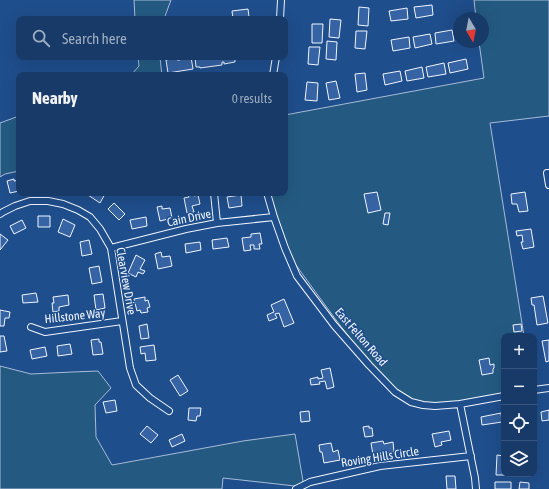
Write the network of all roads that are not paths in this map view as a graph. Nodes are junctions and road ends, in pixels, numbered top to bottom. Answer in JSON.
{"nodes":[{"id":1,"x":281,"y":0,"type":"edge"},
{"id":2,"x":280,"y":16,"type":"edge"},
{"id":3,"x":276,"y":60,"type":"edge"},
{"id":4,"x":274,"y":72,"type":"edge"},
{"id":5,"x":548,"y":173,"type":"edge"},
{"id":6,"x":549,"y":185,"type":"edge"},
{"id":7,"x":214,"y":196,"type":"edge"},
{"id":8,"x":269,"y":196,"type":"edge"},
{"id":9,"x":0,"y":214,"type":"edge"},
{"id":10,"x":274,"y":217,"type":"junction"},
{"id":11,"x":217,"y":223,"type":"junction"},
{"id":12,"x":111,"y":248,"type":"junction"},
{"id":13,"x":122,"y":321,"type":"junction"},
{"id":14,"x":31,"y":327,"type":"dead end"},
{"id":15,"x":549,"y":388,"type":"edge"},
{"id":16,"x":537,"y":390,"type":"edge"},
{"id":17,"x":501,"y":397,"type":"edge"},
{"id":18,"x":460,"y":404,"type":"junction"},
{"id":19,"x":169,"y":411,"type":"dead end"},
{"id":20,"x":470,"y":456,"type":"junction"},
{"id":21,"x":296,"y":489,"type":"edge"},
{"id":22,"x":476,"y":489,"type":"edge"}],
"edges":[{"from":1,"to":2,"type":"street"},
{"from":3,"to":4,"type":"street"},
{"from":5,"to":6,"type":"street"},
{"from":7,"to":11,"type":"street"},
{"from":8,"to":10,"type":"street","name":"East Felton Road"},
{"from":9,"to":12,"type":"street","name":"Clearview Drive"},
{"from":10,"to":11,"type":"street","name":"Cain Drive"},
{"from":10,"to":18,"type":"street","name":"East Felton Road"},
{"from":11,"to":12,"type":"street","name":"Cain Drive"},
{"from":12,"to":13,"type":"street","name":"Clearview Drive"},
{"from":13,"to":14,"type":"street","name":"Hillstone Way"},
{"from":13,"to":19,"type":"street","name":"Clearview Drive"},
{"from":15,"to":16,"type":"street"},
{"from":17,"to":18,"type":"street","name":"East Felton Road"},
{"from":18,"to":20,"type":"street"},
{"from":20,"to":21,"type":"street","name":"Roving Hills Circle"},
{"from":20,"to":22,"type":"street"}]}
